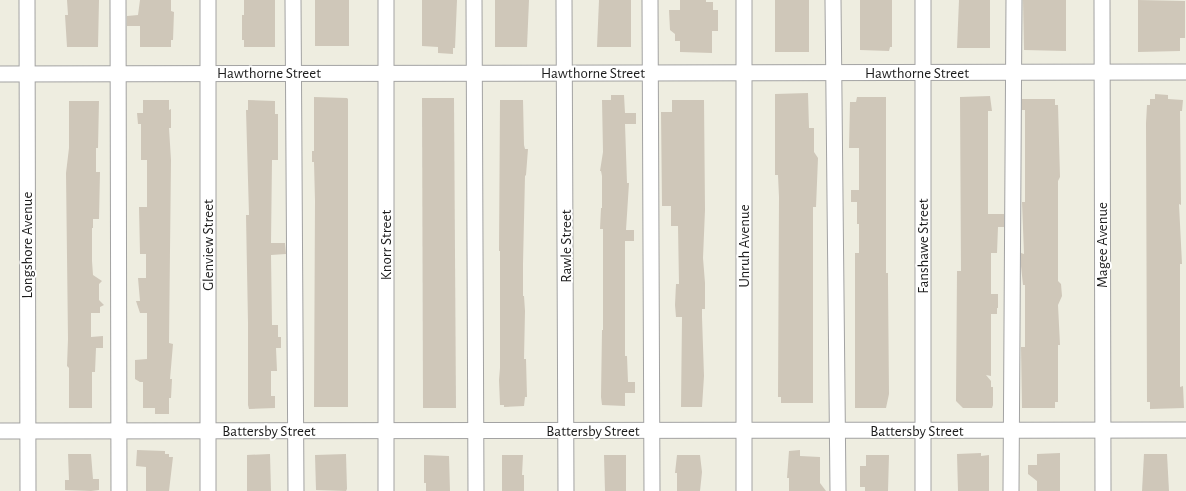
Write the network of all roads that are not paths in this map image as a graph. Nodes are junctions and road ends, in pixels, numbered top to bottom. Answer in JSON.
{"nodes":[{"id":1,"x":27,"y":0,"type":"edge"},
{"id":2,"x":118,"y":0,"type":"edge"},
{"id":3,"x":208,"y":0,"type":"edge"},
{"id":4,"x":293,"y":0,"type":"edge"},
{"id":5,"x":386,"y":0,"type":"edge"},
{"id":6,"x":474,"y":0,"type":"edge"},
{"id":7,"x":564,"y":0,"type":"edge"},
{"id":8,"x":650,"y":0,"type":"edge"},
{"id":9,"x":744,"y":0,"type":"edge"},
{"id":10,"x":833,"y":0,"type":"edge"},
{"id":11,"x":923,"y":0,"type":"edge"},
{"id":12,"x":1014,"y":0,"type":"edge"},
{"id":13,"x":1102,"y":0,"type":"edge"},
{"id":14,"x":1015,"y":72,"type":"junction"},
{"id":15,"x":1102,"y":72,"type":"junction"},
{"id":16,"x":1186,"y":72,"type":"edge"},
{"id":17,"x":386,"y":73,"type":"junction"},
{"id":18,"x":473,"y":73,"type":"junction"},
{"id":19,"x":564,"y":73,"type":"junction"},
{"id":20,"x":649,"y":73,"type":"junction"},
{"id":21,"x":744,"y":73,"type":"junction"},
{"id":22,"x":833,"y":73,"type":"junction"},
{"id":23,"x":923,"y":73,"type":"junction"},
{"id":24,"x":0,"y":74,"type":"edge"},
{"id":25,"x":27,"y":74,"type":"junction"},
{"id":26,"x":117,"y":74,"type":"junction"},
{"id":27,"x":208,"y":74,"type":"junction"},
{"id":28,"x":293,"y":74,"type":"junction"},
{"id":29,"x":1011,"y":430,"type":"junction"},
{"id":30,"x":1103,"y":430,"type":"junction"},
{"id":31,"x":1186,"y":430,"type":"edge"},
{"id":32,"x":0,"y":431,"type":"edge"},
{"id":33,"x":28,"y":431,"type":"junction"},
{"id":34,"x":120,"y":431,"type":"junction"},
{"id":35,"x":208,"y":431,"type":"junction"},
{"id":36,"x":296,"y":431,"type":"junction"},
{"id":37,"x":386,"y":431,"type":"junction"},
{"id":38,"x":476,"y":431,"type":"junction"},
{"id":39,"x":567,"y":431,"type":"junction"},
{"id":40,"x":653,"y":431,"type":"junction"},
{"id":41,"x":744,"y":431,"type":"junction"},
{"id":42,"x":838,"y":431,"type":"junction"},
{"id":43,"x":923,"y":431,"type":"junction"},
{"id":44,"x":28,"y":491,"type":"edge"},
{"id":45,"x":119,"y":491,"type":"edge"},
{"id":46,"x":208,"y":491,"type":"edge"},
{"id":47,"x":296,"y":491,"type":"edge"},
{"id":48,"x":386,"y":491,"type":"edge"},
{"id":49,"x":476,"y":491,"type":"edge"},
{"id":50,"x":566,"y":491,"type":"edge"},
{"id":51,"x":652,"y":491,"type":"edge"},
{"id":52,"x":744,"y":491,"type":"edge"},
{"id":53,"x":838,"y":491,"type":"edge"},
{"id":54,"x":923,"y":491,"type":"edge"},
{"id":55,"x":1011,"y":491,"type":"edge"},
{"id":56,"x":1103,"y":491,"type":"edge"}],
"edges":[{"from":1,"to":25,"type":"street","name":"Longshore Avenue"},
{"from":2,"to":26,"type":"street"},
{"from":3,"to":27,"type":"street","name":"Glenview Street"},
{"from":4,"to":28,"type":"street"},
{"from":5,"to":17,"type":"street","name":"Knorr Street"},
{"from":6,"to":18,"type":"street"},
{"from":7,"to":19,"type":"street","name":"Rawle Street"},
{"from":8,"to":20,"type":"street"},
{"from":9,"to":21,"type":"street","name":"Unruh Avenue"},
{"from":10,"to":22,"type":"street"},
{"from":11,"to":23,"type":"street","name":"Fanshawe Street"},
{"from":12,"to":14,"type":"street"},
{"from":13,"to":15,"type":"street","name":"Magee Avenue"},
{"from":14,"to":15,"type":"street","name":"Hawthorne Street"},
{"from":14,"to":23,"type":"street","name":"Hawthorne Street"},
{"from":14,"to":29,"type":"street"},
{"from":15,"to":16,"type":"street","name":"Hawthorne Street"},
{"from":15,"to":30,"type":"street","name":"Magee Avenue"},
{"from":17,"to":18,"type":"street","name":"Hawthorne Street"},
{"from":17,"to":28,"type":"street","name":"Hawthorne Street"},
{"from":17,"to":37,"type":"street","name":"Knorr Street"},
{"from":18,"to":19,"type":"street","name":"Hawthorne Street"},
{"from":18,"to":38,"type":"street"},
{"from":19,"to":20,"type":"street","name":"Hawthorne Street"},
{"from":19,"to":39,"type":"street","name":"Rawle Street"},
{"from":20,"to":21,"type":"street","name":"Hawthorne Street"},
{"from":20,"to":40,"type":"street"},
{"from":21,"to":22,"type":"street","name":"Hawthorne Street"},
{"from":21,"to":41,"type":"street","name":"Unruh Avenue"},
{"from":22,"to":23,"type":"street","name":"Hawthorne Street"},
{"from":22,"to":42,"type":"street"},
{"from":23,"to":43,"type":"street","name":"Fanshawe Street"},
{"from":24,"to":25,"type":"street","name":"Hawthorne Street"},
{"from":25,"to":26,"type":"street","name":"Hawthorne Street"},
{"from":25,"to":33,"type":"street","name":"Longshore Avenue"},
{"from":26,"to":27,"type":"street","name":"Hawthorne Street"},
{"from":26,"to":34,"type":"street"},
{"from":27,"to":28,"type":"street","name":"Hawthorne Street"},
{"from":27,"to":35,"type":"street","name":"Glenview Street"},
{"from":28,"to":36,"type":"street"},
{"from":29,"to":30,"type":"street","name":"Battersby Street"},
{"from":29,"to":43,"type":"street","name":"Battersby Street"},
{"from":29,"to":55,"type":"street"},
{"from":30,"to":31,"type":"street","name":"Battersby Street"},
{"from":30,"to":56,"type":"street","name":"Magee Avenue"},
{"from":32,"to":33,"type":"street","name":"Battersby Street"},
{"from":33,"to":34,"type":"street","name":"Battersby Street"},
{"from":33,"to":44,"type":"street","name":"Longshore Avenue"},
{"from":34,"to":35,"type":"street","name":"Battersby Street"},
{"from":34,"to":45,"type":"street"},
{"from":35,"to":36,"type":"street","name":"Battersby Street"},
{"from":35,"to":46,"type":"street","name":"Glenview Street"},
{"from":36,"to":37,"type":"street","name":"Battersby Street"},
{"from":36,"to":47,"type":"street"},
{"from":37,"to":38,"type":"street","name":"Battersby Street"},
{"from":37,"to":48,"type":"street","name":"Knorr Street"},
{"from":38,"to":39,"type":"street","name":"Battersby Street"},
{"from":38,"to":49,"type":"street"},
{"from":39,"to":40,"type":"street","name":"Battersby Street"},
{"from":39,"to":50,"type":"street","name":"Rawle Street"},
{"from":40,"to":41,"type":"street","name":"Battersby Street"},
{"from":40,"to":51,"type":"street"},
{"from":41,"to":42,"type":"street","name":"Battersby Street"},
{"from":41,"to":52,"type":"street","name":"Unruh Avenue"},
{"from":42,"to":43,"type":"street","name":"Battersby Street"},
{"from":42,"to":53,"type":"street"},
{"from":43,"to":54,"type":"street","name":"Fanshawe Street"}]}
